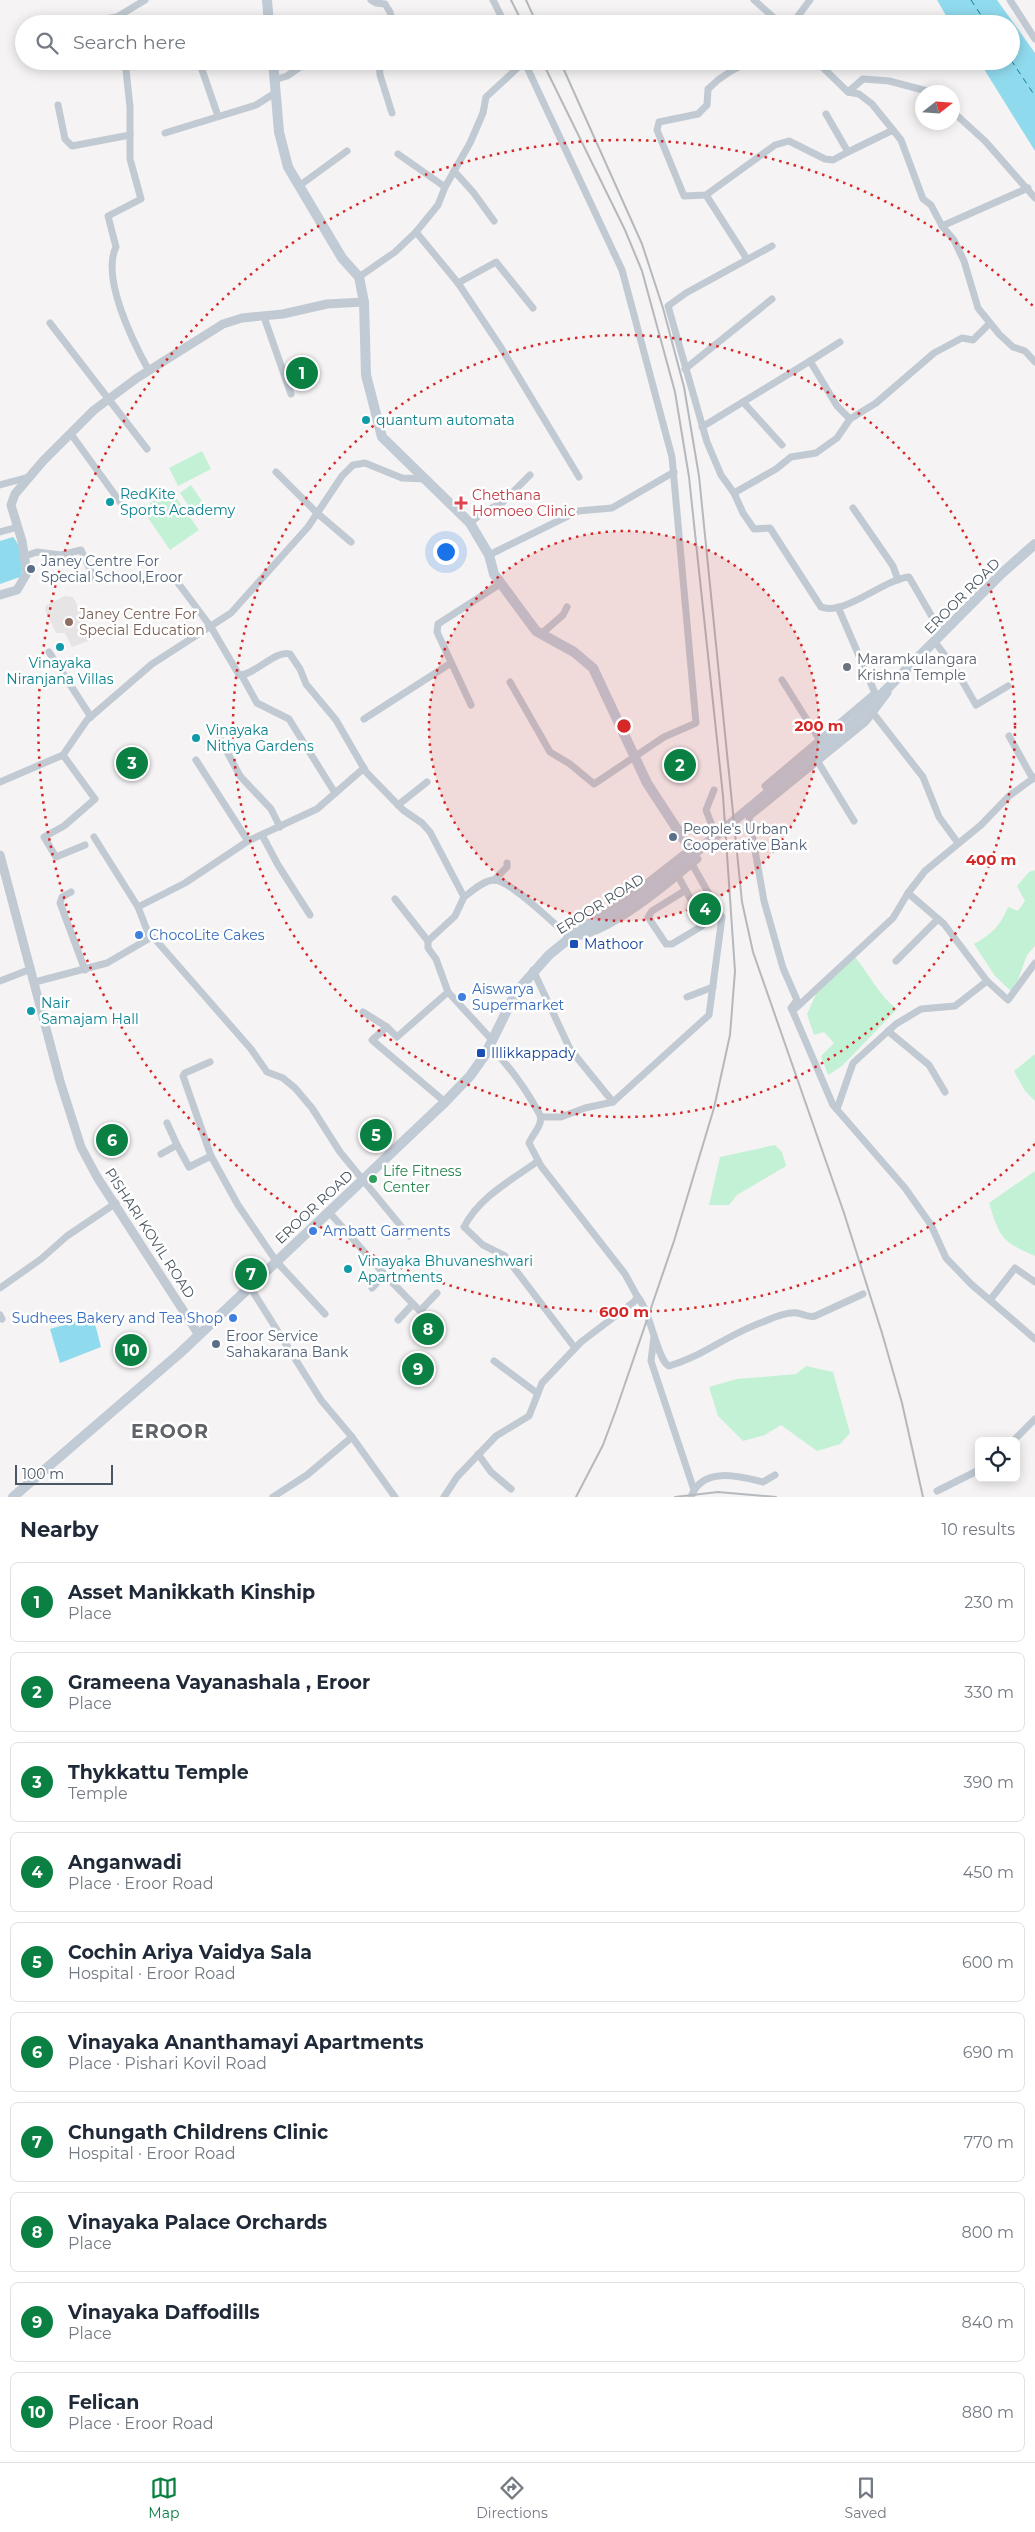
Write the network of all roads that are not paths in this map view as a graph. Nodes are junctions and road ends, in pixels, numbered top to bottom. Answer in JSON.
{"nodes":[{"id":1,"x":145,"y":0,"type":"edge"},
{"id":2,"x":267,"y":0,"type":"edge"},
{"id":3,"x":371,"y":0,"type":"edge"},
{"id":4,"x":493,"y":0,"type":"edge"},
{"id":5,"x":754,"y":0,"type":"edge"},
{"id":6,"x":810,"y":0,"type":"edge"},
{"id":7,"x":1010,"y":0,"type":"edge"},
{"id":8,"x":124,"y":15,"type":"edge"},
{"id":9,"x":268,"y":15,"type":"edge"},
{"id":10,"x":391,"y":15,"type":"edge"},
{"id":11,"x":500,"y":15,"type":"edge"},
{"id":12,"x":771,"y":15,"type":"edge"},
{"id":13,"x":799,"y":15,"type":"edge"},
{"id":14,"x":1020,"y":15,"type":"edge"},
{"id":15,"x":1020,"y":16,"type":"edge"},
{"id":16,"x":1035,"y":39,"type":"edge"},
{"id":17,"x":126,"y":70,"type":"edge"},
{"id":18,"x":203,"y":70,"type":"edge"},
{"id":19,"x":273,"y":70,"type":"edge"},
{"id":20,"x":296,"y":70,"type":"edge"},
{"id":21,"x":380,"y":70,"type":"edge"},
{"id":22,"x":515,"y":70,"type":"edge"},
{"id":23,"x":528,"y":70,"type":"edge"},
{"id":24,"x":730,"y":70,"type":"edge"},
{"id":25,"x":825,"y":70,"type":"edge"},
{"id":26,"x":274,"y":80,"type":"junction"},
{"id":27,"x":915,"y":88,"type":"edge"},
{"id":28,"x":848,"y":92,"type":"junction"},
{"id":29,"x":276,"y":93,"type":"junction"},
{"id":30,"x":58,"y":105,"type":"dead end"},
{"id":31,"x":392,"y":112,"type":"dead end"},
{"id":32,"x":826,"y":114,"type":"dead end"},
{"id":33,"x":218,"y":116,"type":"junction"},
{"id":34,"x":960,"y":118,"type":"edge"},
{"id":35,"x":893,"y":130,"type":"junction"},
{"id":36,"x":165,"y":133,"type":"dead end"},
{"id":37,"x":130,"y":135,"type":"junction"},
{"id":38,"x":347,"y":151,"type":"dead end"},
{"id":39,"x":848,"y":152,"type":"junction"},
{"id":40,"x":398,"y":154,"type":"dead end"},
{"id":41,"x":454,"y":171,"type":"junction"},
{"id":42,"x":299,"y":186,"type":"junction"},
{"id":43,"x":444,"y":187,"type":"junction"},
{"id":44,"x":1028,"y":188,"type":"junction"},
{"id":45,"x":706,"y":195,"type":"junction"},
{"id":46,"x":1035,"y":198,"type":"edge"},
{"id":47,"x":494,"y":221,"type":"dead end"},
{"id":48,"x":942,"y":226,"type":"junction"},
{"id":49,"x":416,"y":232,"type":"junction"},
{"id":50,"x":772,"y":246,"type":"dead end"},
{"id":51,"x":748,"y":259,"type":"junction"},
{"id":52,"x":359,"y":277,"type":"junction"},
{"id":53,"x":458,"y":283,"type":"junction"},
{"id":54,"x":772,"y":299,"type":"dead end"},
{"id":55,"x":364,"y":302,"type":"junction"},
{"id":56,"x":533,"y":308,"type":"dead end"},
{"id":57,"x":264,"y":317,"type":"junction"},
{"id":58,"x":50,"y":323,"type":"dead end"},
{"id":59,"x":989,"y":324,"type":"junction"},
{"id":60,"x":840,"y":342,"type":"dead end"},
{"id":61,"x":810,"y":361,"type":"junction"},
{"id":62,"x":1035,"y":362,"type":"edge"},
{"id":63,"x":685,"y":369,"type":"junction"},
{"id":64,"x":149,"y":370,"type":"junction"},
{"id":65,"x":291,"y":394,"type":"dead end"},
{"id":66,"x":108,"y":400,"type":"junction"},
{"id":67,"x":743,"y":402,"type":"junction"},
{"id":68,"x":850,"y":419,"type":"junction"},
{"id":69,"x":702,"y":427,"type":"junction"},
{"id":70,"x":71,"y":434,"type":"junction"},
{"id":71,"x":782,"y":445,"type":"dead end"},
{"id":72,"x":146,"y":449,"type":"dead end"},
{"id":73,"x":276,"y":472,"type":"dead end"},
{"id":74,"x":674,"y":472,"type":"junction"},
{"id":75,"x":530,"y":475,"type":"dead end"},
{"id":76,"x":30,"y":477,"type":"junction"},
{"id":77,"x":579,"y":477,"type":"dead end"},
{"id":78,"x":426,"y":479,"type":"junction"},
{"id":79,"x":0,"y":485,"type":"edge"},
{"id":80,"x":734,"y":493,"type":"junction"},
{"id":81,"x":123,"y":506,"type":"dead end"},
{"id":82,"x":852,"y":508,"type":"dead end"},
{"id":83,"x":318,"y":514,"type":"junction"},
{"id":84,"x":470,"y":523,"type":"junction"},
{"id":85,"x":18,"y":526,"type":"junction"},
{"id":86,"x":0,"y":532,"type":"edge"},
{"id":87,"x":350,"y":542,"type":"dead end"},
{"id":88,"x":1035,"y":544,"type":"edge"},
{"id":89,"x":489,"y":554,"type":"junction"},
{"id":90,"x":25,"y":556,"type":"junction"},
{"id":91,"x":94,"y":578,"type":"dead end"},
{"id":92,"x":898,"y":580,"type":"junction"},
{"id":93,"x":178,"y":583,"type":"dead end"},
{"id":94,"x":500,"y":584,"type":"junction"},
{"id":95,"x":0,"y":595,"type":"edge"},
{"id":96,"x":567,"y":607,"type":"dead end"},
{"id":97,"x":838,"y":607,"type":"junction"},
{"id":98,"x":211,"y":627,"type":"junction"},
{"id":99,"x":541,"y":634,"type":"junction"},
{"id":100,"x":938,"y":638,"type":"junction"},
{"id":101,"x":49,"y":652,"type":"dead end"},
{"id":102,"x":451,"y":663,"type":"junction"},
{"id":103,"x":242,"y":676,"type":"junction"},
{"id":104,"x":782,"y":680,"type":"dead end"},
{"id":105,"x":510,"y":682,"type":"dead end"},
{"id":106,"x":894,"y":684,"type":"junction"},
{"id":107,"x":1008,"y":686,"type":"dead end"},
{"id":108,"x":471,"y":705,"type":"dead end"},
{"id":109,"x":873,"y":713,"type":"junction"},
{"id":110,"x":91,"y":717,"type":"junction"},
{"id":111,"x":364,"y":719,"type":"dead end"},
{"id":112,"x":218,"y":735,"type":"dead end"},
{"id":113,"x":1009,"y":736,"type":"dead end"},
{"id":114,"x":819,"y":739,"type":"junction"},
{"id":115,"x":63,"y":755,"type":"junction"},
{"id":116,"x":635,"y":755,"type":"junction"},
{"id":117,"x":196,"y":760,"type":"dead end"},
{"id":118,"x":818,"y":762,"type":"junction"},
{"id":119,"x":364,"y":768,"type":"junction"},
{"id":120,"x":1034,"y":778,"type":"edge"},
{"id":121,"x":0,"y":782,"type":"edge"},
{"id":122,"x":427,"y":782,"type":"dead end"},
{"id":123,"x":714,"y":790,"type":"dead end"},
{"id":124,"x":335,"y":793,"type":"junction"},
{"id":125,"x":773,"y":797,"type":"junction"},
{"id":126,"x":398,"y":805,"type":"junction"},
{"id":127,"x":854,"y":822,"type":"dead end"},
{"id":128,"x":280,"y":828,"type":"junction"},
{"id":129,"x":262,"y":834,"type":"junction"},
{"id":130,"x":716,"y":836,"type":"junction"},
{"id":131,"x":94,"y":837,"type":"dead end"},
{"id":132,"x":248,"y":840,"type":"junction"},
{"id":133,"x":958,"y":843,"type":"junction"},
{"id":134,"x":85,"y":845,"type":"dead end"},
{"id":135,"x":690,"y":849,"type":"junction"},
{"id":136,"x":0,"y":855,"type":"edge"},
{"id":137,"x":695,"y":862,"type":"junction"},
{"id":138,"x":507,"y":863,"type":"dead end"},
{"id":139,"x":678,"y":876,"type":"junction"},
{"id":140,"x":494,"y":880,"type":"junction"},
{"id":141,"x":686,"y":890,"type":"junction"},
{"id":142,"x":72,"y":892,"type":"dead end"},
{"id":143,"x":908,"y":893,"type":"junction"},
{"id":144,"x":464,"y":897,"type":"junction"},
{"id":145,"x":396,"y":899,"type":"dead end"},
{"id":146,"x":138,"y":907,"type":"junction"},
{"id":147,"x":310,"y":916,"type":"dead end"},
{"id":148,"x":938,"y":919,"type":"junction"},
{"id":149,"x":150,"y":938,"type":"junction"},
{"id":150,"x":570,"y":938,"type":"junction"},
{"id":151,"x":428,"y":941,"type":"junction"},
{"id":152,"x":896,"y":961,"type":"dead end"},
{"id":153,"x":1035,"y":963,"type":"edge"},
{"id":154,"x":32,"y":969,"type":"junction"},
{"id":155,"x":85,"y":970,"type":"junction"},
{"id":156,"x":533,"y":970,"type":"junction"},
{"id":157,"x":0,"y":981,"type":"edge"},
{"id":158,"x":35,"y":982,"type":"junction"},
{"id":159,"x":987,"y":982,"type":"junction"},
{"id":160,"x":713,"y":987,"type":"junction"},
{"id":161,"x":448,"y":992,"type":"junction"},
{"id":162,"x":687,"y":997,"type":"dead end"},
{"id":163,"x":364,"y":1012,"type":"dead end"},
{"id":164,"x":792,"y":1012,"type":"junction"},
{"id":165,"x":387,"y":1027,"type":"junction"},
{"id":166,"x":888,"y":1031,"type":"junction"},
{"id":167,"x":490,"y":1043,"type":"junction"},
{"id":168,"x":210,"y":1062,"type":"dead end"},
{"id":169,"x":945,"y":1092,"type":"dead end"},
{"id":170,"x":445,"y":1102,"type":"junction"},
{"id":171,"x":613,"y":1102,"type":"junction"},
{"id":172,"x":837,"y":1109,"type":"junction"},
{"id":173,"x":541,"y":1117,"type":"junction"},
{"id":174,"x":167,"y":1123,"type":"dead end"},
{"id":175,"x":177,"y":1145,"type":"junction"},
{"id":176,"x":161,"y":1154,"type":"dead end"},
{"id":177,"x":211,"y":1156,"type":"junction"},
{"id":178,"x":538,"y":1161,"type":"junction"},
{"id":179,"x":364,"y":1179,"type":"junction"},
{"id":180,"x":116,"y":1203,"type":"junction"},
{"id":181,"x":328,"y":1211,"type":"junction"},
{"id":182,"x":409,"y":1236,"type":"dead end"},
{"id":183,"x":276,"y":1261,"type":"junction"},
{"id":184,"x":385,"y":1275,"type":"junction"},
{"id":185,"x":1035,"y":1282,"type":"edge"},
{"id":186,"x":250,"y":1287,"type":"junction"},
{"id":187,"x":0,"y":1288,"type":"edge"},
{"id":188,"x":372,"y":1288,"type":"dead end"},
{"id":189,"x":437,"y":1293,"type":"dead end"},
{"id":190,"x":863,"y":1294,"type":"dead end"},
{"id":191,"x":637,"y":1296,"type":"junction"},
{"id":192,"x":990,"y":1300,"type":"junction"},
{"id":193,"x":413,"y":1304,"type":"junction"},
{"id":194,"x":325,"y":1314,"type":"dead end"},
{"id":195,"x":398,"y":1320,"type":"dead end"},
{"id":196,"x":199,"y":1335,"type":"junction"},
{"id":197,"x":655,"y":1335,"type":"junction"},
{"id":198,"x":1035,"y":1339,"type":"edge"},
{"id":199,"x":575,"y":1348,"type":"junction"},
{"id":200,"x":494,"y":1361,"type":"dead end"},
{"id":201,"x":537,"y":1393,"type":"junction"},
{"id":202,"x":1035,"y":1418,"type":"edge"},
{"id":203,"x":352,"y":1437,"type":"junction"},
{"id":204,"x":1017,"y":1437,"type":"edge"},
{"id":205,"x":478,"y":1454,"type":"junction"},
{"id":206,"x":975,"y":1472,"type":"edge"},
{"id":207,"x":775,"y":1475,"type":"dead end"},
{"id":208,"x":511,"y":1490,"type":"dead end"},
{"id":209,"x":937,"y":1491,"type":"dead end"},
{"id":210,"x":692,"y":1493,"type":"edge"},
{"id":211,"x":446,"y":1496,"type":"edge"},
{"id":212,"x":13,"y":1497,"type":"edge"},
{"id":213,"x":273,"y":1497,"type":"edge"},
{"id":214,"x":395,"y":1497,"type":"edge"}],
"edges":[{"from":1,"to":8,"type":"street"},
{"from":2,"to":9,"type":"main road"},
{"from":3,"to":10,"type":"street"},
{"from":4,"to":11,"type":"street"},
{"from":5,"to":12,"type":"street"},
{"from":6,"to":13,"type":"street"},
{"from":7,"to":14,"type":"street"},
{"from":15,"to":16,"type":"street"},
{"from":17,"to":37,"type":"street"},
{"from":18,"to":33,"type":"street"},
{"from":19,"to":26,"type":"main road"},
{"from":20,"to":26,"type":"street"},
{"from":21,"to":31,"type":"street"},
{"from":22,"to":41,"type":"street"},
{"from":23,"to":74,"type":"street"},
{"from":24,"to":45,"type":"street"},
{"from":25,"to":28,"type":"street"},
{"from":26,"to":29,"type":"main road"},
{"from":27,"to":28,"type":"street"},
{"from":28,"to":35,"type":"street"},
{"from":29,"to":33,"type":"street"},
{"from":29,"to":42,"type":"main road"},
{"from":30,"to":37,"type":"street"},
{"from":32,"to":39,"type":"street"},
{"from":33,"to":36,"type":"street"},
{"from":34,"to":44,"type":"street"},
{"from":35,"to":39,"type":"street"},
{"from":35,"to":48,"type":"street"},
{"from":37,"to":64,"type":"street"},
{"from":38,"to":42,"type":"street"},
{"from":39,"to":45,"type":"street"},
{"from":40,"to":43,"type":"street"},
{"from":41,"to":43,"type":"street"},
{"from":41,"to":47,"type":"street"},
{"from":42,"to":52,"type":"main road"},
{"from":43,"to":49,"type":"street"},
{"from":44,"to":46,"type":"street"},
{"from":44,"to":48,"type":"street"},
{"from":45,"to":51,"type":"street"},
{"from":48,"to":59,"type":"street"},
{"from":49,"to":52,"type":"street"},
{"from":49,"to":53,"type":"street"},
{"from":50,"to":51,"type":"street"},
{"from":51,"to":63,"type":"street"},
{"from":52,"to":55,"type":"main road"},
{"from":53,"to":56,"type":"street"},
{"from":53,"to":77,"type":"street"},
{"from":54,"to":63,"type":"street"},
{"from":55,"to":57,"type":"street"},
{"from":55,"to":78,"type":"main road"},
{"from":57,"to":64,"type":"street"},
{"from":57,"to":65,"type":"street"},
{"from":58,"to":66,"type":"street"},
{"from":59,"to":62,"type":"street"},
{"from":59,"to":68,"type":"street"},
{"from":60,"to":61,"type":"street"},
{"from":61,"to":67,"type":"street"},
{"from":61,"to":68,"type":"street"},
{"from":63,"to":69,"type":"street"},
{"from":64,"to":66,"type":"street"},
{"from":66,"to":70,"type":"street"},
{"from":66,"to":72,"type":"street"},
{"from":67,"to":69,"type":"street"},
{"from":67,"to":71,"type":"street"},
{"from":68,"to":80,"type":"street"},
{"from":69,"to":80,"type":"street"},
{"from":70,"to":76,"type":"street"},
{"from":70,"to":81,"type":"street"},
{"from":73,"to":83,"type":"street"},
{"from":74,"to":89,"type":"street"},
{"from":74,"to":116,"type":"street"},
{"from":75,"to":84,"type":"street"},
{"from":76,"to":79,"type":"street"},
{"from":76,"to":85,"type":"street"},
{"from":78,"to":83,"type":"street"},
{"from":78,"to":84,"type":"main road"},
{"from":80,"to":97,"type":"street"},
{"from":82,"to":92,"type":"street"},
{"from":83,"to":87,"type":"street"},
{"from":83,"to":98,"type":"street"},
{"from":84,"to":89,"type":"main road"},
{"from":85,"to":86,"type":"street"},
{"from":85,"to":90,"type":"street"},
{"from":88,"to":100,"type":"main road","name":"EROOR ROAD"},
{"from":89,"to":94,"type":"main road"},
{"from":90,"to":91,"type":"street"},
{"from":90,"to":95,"type":"street"},
{"from":92,"to":97,"type":"street"},
{"from":92,"to":100,"type":"street"},
{"from":93,"to":98,"type":"street"},
{"from":94,"to":99,"type":"main road"},
{"from":94,"to":102,"type":"street"},
{"from":96,"to":99,"type":"street"},
{"from":97,"to":114,"type":"street"},
{"from":98,"to":103,"type":"street"},
{"from":98,"to":110,"type":"street"},
{"from":99,"to":116,"type":"main road"},
{"from":100,"to":106,"type":"main road","name":"EROOR ROAD"},
{"from":100,"to":107,"type":"street"},
{"from":101,"to":110,"type":"street"},
{"from":102,"to":108,"type":"street"},
{"from":102,"to":111,"type":"street"},
{"from":103,"to":119,"type":"street"},
{"from":103,"to":124,"type":"street"},
{"from":104,"to":114,"type":"street"},
{"from":105,"to":116,"type":"street"},
{"from":106,"to":109,"type":"street"},
{"from":106,"to":130,"type":"main road","name":"EROOR ROAD"},
{"from":109,"to":118,"type":"street"},
{"from":109,"to":133,"type":"street"},
{"from":110,"to":115,"type":"street"},
{"from":112,"to":128,"type":"street"},
{"from":113,"to":120,"type":"street"},
{"from":114,"to":125,"type":"street"},
{"from":115,"to":121,"type":"street"},
{"from":115,"to":134,"type":"street"},
{"from":116,"to":135,"type":"main road"},
{"from":117,"to":132,"type":"street"},
{"from":118,"to":125,"type":"street"},
{"from":118,"to":127,"type":"street"},
{"from":119,"to":124,"type":"street"},
{"from":119,"to":126,"type":"street"},
{"from":120,"to":133,"type":"street"},
{"from":122,"to":126,"type":"street"},
{"from":123,"to":130,"type":"street"},
{"from":124,"to":128,"type":"street"},
{"from":125,"to":164,"type":"street"},
{"from":126,"to":144,"type":"street"},
{"from":128,"to":129,"type":"street"},
{"from":129,"to":132,"type":"street"},
{"from":129,"to":147,"type":"street"},
{"from":130,"to":150,"type":"main road","name":"EROOR ROAD"},
{"from":131,"to":146,"type":"street"},
{"from":132,"to":146,"type":"street"},
{"from":133,"to":143,"type":"street"},
{"from":135,"to":137,"type":"street"},
{"from":135,"to":150,"type":"street"},
{"from":136,"to":154,"type":"street","name":"PISHARI KOVIL ROAD"},
{"from":137,"to":139,"type":"street"},
{"from":137,"to":160,"type":"street"},
{"from":138,"to":140,"type":"street"},
{"from":139,"to":141,"type":"street"},
{"from":139,"to":150,"type":"street"},
{"from":140,"to":144,"type":"street"},
{"from":140,"to":150,"type":"street"},
{"from":141,"to":141,"type":"street"},
{"from":142,"to":155,"type":"street"},
{"from":143,"to":148,"type":"street"},
{"from":143,"to":164,"type":"street"},
{"from":144,"to":151,"type":"street"},
{"from":145,"to":151,"type":"street"},
{"from":146,"to":149,"type":"street"},
{"from":148,"to":152,"type":"street"},
{"from":148,"to":159,"type":"street"},
{"from":149,"to":155,"type":"street"},
{"from":149,"to":179,"type":"street"},
{"from":150,"to":156,"type":"main road","name":"EROOR ROAD"},
{"from":151,"to":161,"type":"street"},
{"from":153,"to":159,"type":"street"},
{"from":154,"to":157,"type":"street"},
{"from":154,"to":158,"type":"street","name":"PISHARI KOVIL ROAD"},
{"from":155,"to":158,"type":"street"},
{"from":156,"to":167,"type":"main road","name":"EROOR ROAD"},
{"from":156,"to":171,"type":"street"},
{"from":158,"to":180,"type":"street","name":"PISHARI KOVIL ROAD"},
{"from":159,"to":166,"type":"street"},
{"from":160,"to":162,"type":"street"},
{"from":160,"to":171,"type":"street"},
{"from":161,"to":165,"type":"street"},
{"from":161,"to":167,"type":"street"},
{"from":163,"to":165,"type":"street"},
{"from":164,"to":172,"type":"street"},
{"from":165,"to":170,"type":"street"},
{"from":166,"to":169,"type":"street"},
{"from":166,"to":172,"type":"street"},
{"from":167,"to":170,"type":"main road","name":"EROOR ROAD"},
{"from":167,"to":173,"type":"street"},
{"from":168,"to":177,"type":"street"},
{"from":170,"to":179,"type":"main road","name":"EROOR ROAD"},
{"from":171,"to":173,"type":"street"},
{"from":172,"to":192,"type":"street"},
{"from":173,"to":178,"type":"street"},
{"from":174,"to":175,"type":"street"},
{"from":175,"to":176,"type":"street"},
{"from":175,"to":177,"type":"street"},
{"from":177,"to":183,"type":"street"},
{"from":178,"to":191,"type":"street"},
{"from":178,"to":199,"type":"street"},
{"from":179,"to":181,"type":"main road","name":"EROOR ROAD"},
{"from":179,"to":182,"type":"street"},
{"from":180,"to":187,"type":"street"},
{"from":180,"to":196,"type":"street","name":"PISHARI KOVIL ROAD"},
{"from":181,"to":183,"type":"main road","name":"EROOR ROAD"},
{"from":181,"to":184,"type":"street"},
{"from":183,"to":186,"type":"main road","name":"EROOR ROAD"},
{"from":183,"to":194,"type":"street"},
{"from":184,"to":188,"type":"street"},
{"from":184,"to":193,"type":"street"},
{"from":185,"to":192,"type":"street"},
{"from":186,"to":196,"type":"main road","name":"EROOR ROAD"},
{"from":186,"to":203,"type":"street"},
{"from":189,"to":193,"type":"street"},
{"from":190,"to":197,"type":"street"},
{"from":191,"to":197,"type":"street"},
{"from":191,"to":199,"type":"street"},
{"from":192,"to":198,"type":"street"},
{"from":193,"to":195,"type":"street"},
{"from":196,"to":212,"type":"main road","name":"EROOR ROAD"},
{"from":197,"to":210,"type":"street"},
{"from":199,"to":201,"type":"street"},
{"from":200,"to":201,"type":"street"},
{"from":201,"to":205,"type":"street"},
{"from":202,"to":204,"type":"street"},
{"from":203,"to":213,"type":"street"},
{"from":203,"to":214,"type":"street"},
{"from":205,"to":208,"type":"street"},
{"from":205,"to":211,"type":"street"},
{"from":206,"to":209,"type":"street"},
{"from":207,"to":210,"type":"street"}]}
